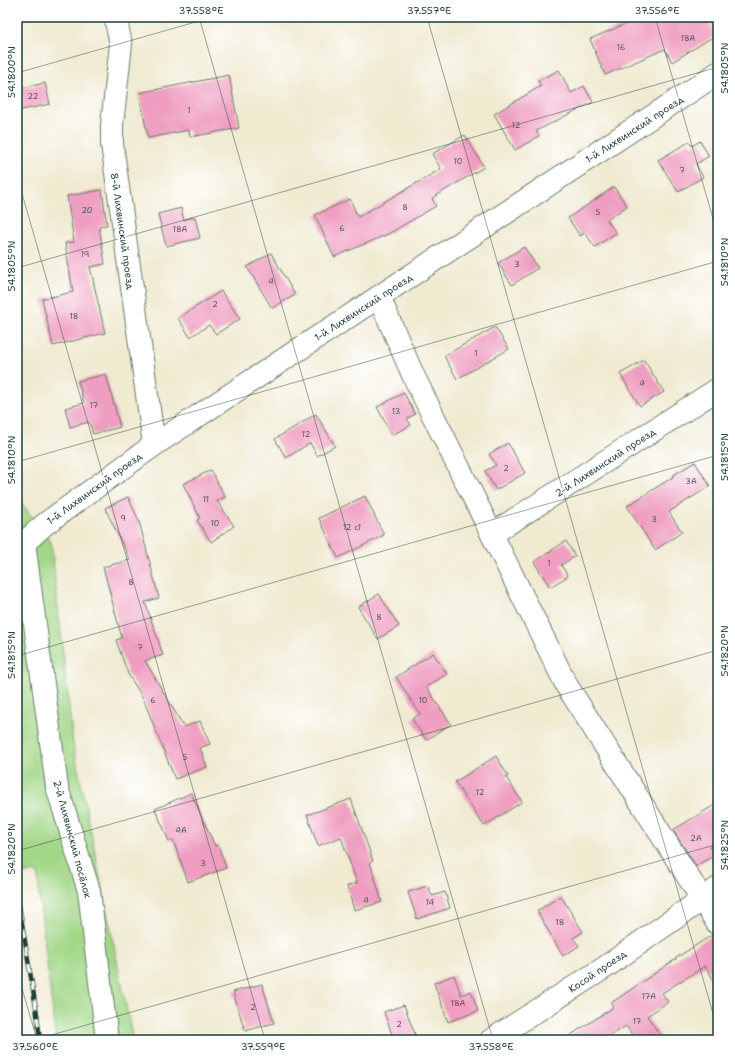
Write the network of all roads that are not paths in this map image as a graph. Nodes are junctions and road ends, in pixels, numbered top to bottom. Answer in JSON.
{"nodes":[{"id":1,"x":115,"y":17,"type":"edge"},
{"id":2,"x":133,"y":17,"type":"edge"},
{"id":3,"x":122,"y":44,"type":"junction"},
{"id":4,"x":718,"y":74,"type":"edge"},
{"id":5,"x":379,"y":297,"type":"junction"},
{"id":6,"x":718,"y":389,"type":"edge"},
{"id":7,"x":154,"y":444,"type":"junction"},
{"id":8,"x":492,"y":534,"type":"junction"},
{"id":9,"x":21,"y":548,"type":"edge"},
{"id":10,"x":710,"y":893,"type":"edge"},
{"id":11,"x":718,"y":924,"type":"edge"},
{"id":12,"x":107,"y":1040,"type":"edge"},
{"id":13,"x":490,"y":1040,"type":"edge"}],
"edges":[{"from":1,"to":3,"type":"street","name":"8-й Лихвинский проезд"},
{"from":2,"to":3,"type":"street"},
{"from":3,"to":7,"type":"street","name":"8-й Лихвинский проезд"},
{"from":4,"to":5,"type":"street","name":"1-й Лихвинский проезд"},
{"from":5,"to":7,"type":"street","name":"1-й Лихвинский проезд"},
{"from":5,"to":8,"type":"street"},
{"from":6,"to":8,"type":"street","name":"2-й Лихвинский проезд"},
{"from":7,"to":9,"type":"street","name":"1-й Лихвинский проезд"},
{"from":8,"to":10,"type":"street"},
{"from":9,"to":12,"type":"street","name":"2-й Лихвинский посёлок"},
{"from":10,"to":11,"type":"street"},
{"from":10,"to":13,"type":"street","name":"Косой проезд"}]}
